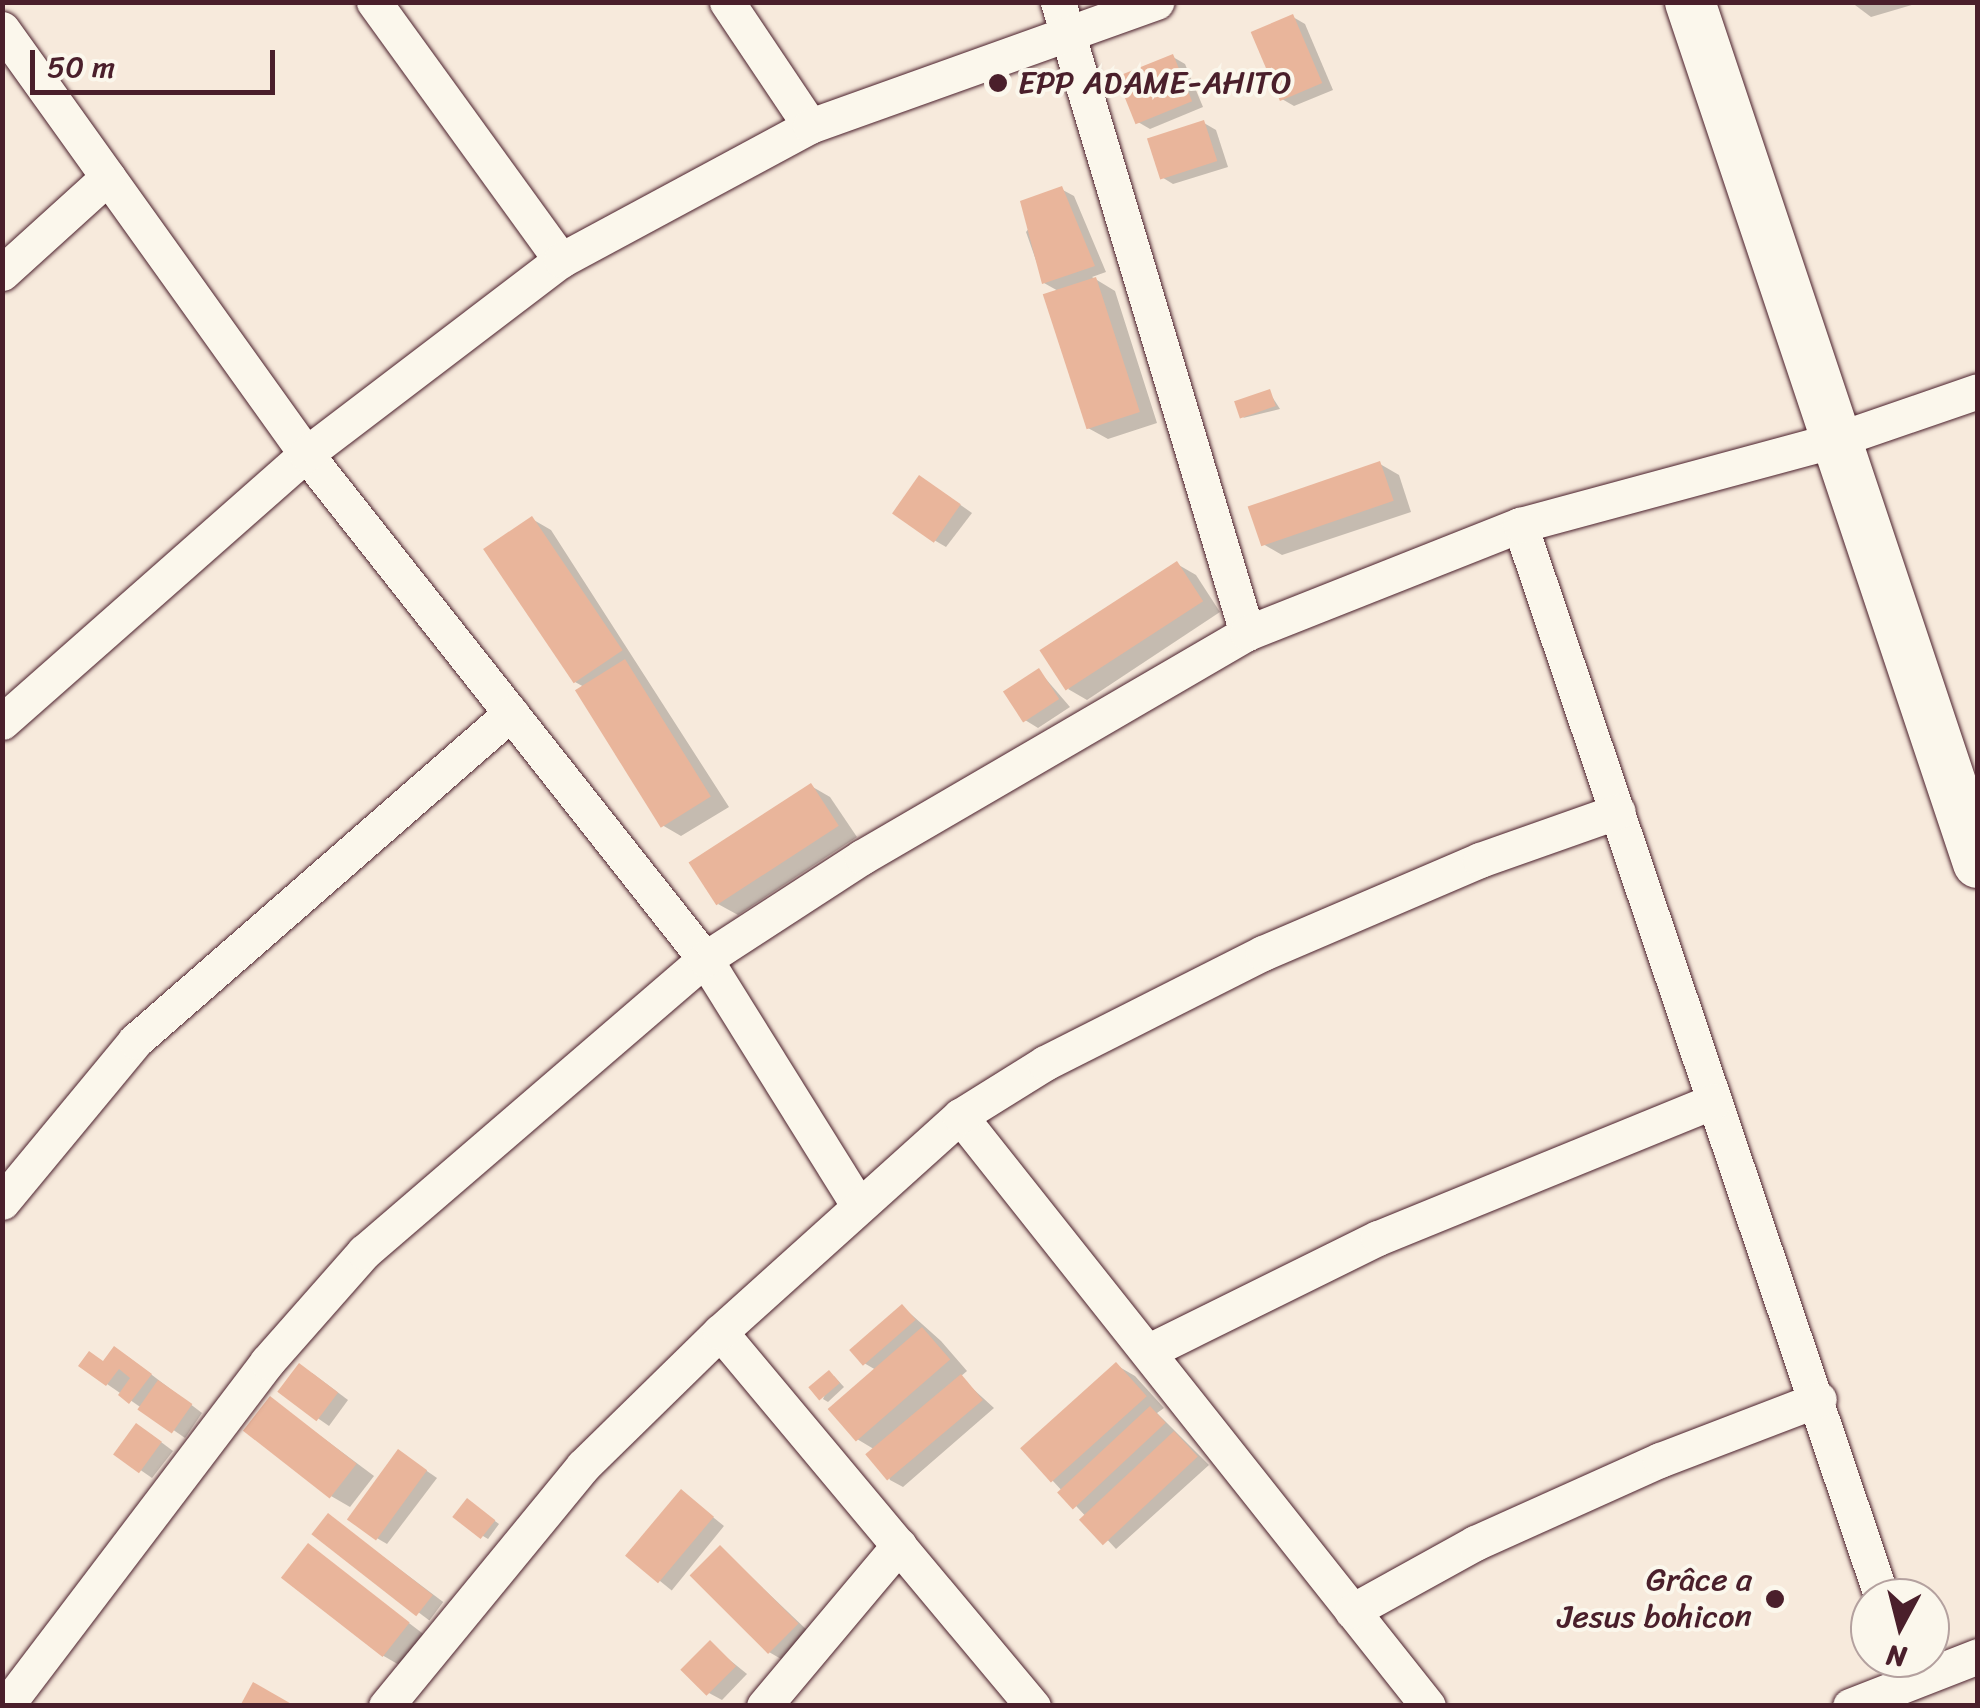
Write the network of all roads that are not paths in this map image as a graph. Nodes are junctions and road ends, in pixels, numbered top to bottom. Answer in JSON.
{"nodes":[{"id":1,"x":374,"y":2,"type":"edge"},
{"id":2,"x":726,"y":2,"type":"edge"},
{"id":3,"x":1157,"y":2,"type":"edge"},
{"id":4,"x":1690,"y":2,"type":"edge"},
{"id":5,"x":1062,"y":17,"type":"edge"},
{"id":6,"x":2,"y":29,"type":"edge"},
{"id":7,"x":810,"y":126,"type":"junction"},
{"id":8,"x":108,"y":177,"type":"junction"},
{"id":9,"x":561,"y":260,"type":"junction"},
{"id":10,"x":2,"y":273,"type":"edge"},
{"id":11,"x":1978,"y":391,"type":"edge"},
{"id":12,"x":1836,"y":440,"type":"junction"},
{"id":13,"x":306,"y":454,"type":"junction"},
{"id":14,"x":1520,"y":525,"type":"junction"},
{"id":15,"x":1247,"y":632,"type":"junction"},
{"id":16,"x":511,"y":712,"type":"junction"},
{"id":17,"x":2,"y":722,"type":"edge"},
{"id":18,"x":1618,"y":811,"type":"junction"},
{"id":19,"x":1978,"y":863,"type":"edge"},
{"id":20,"x":705,"y":959,"type":"junction"},
{"id":21,"x":1714,"y":1100,"type":"junction"},
{"id":22,"x":960,"y":1116,"type":"junction"},
{"id":23,"x":2,"y":1202,"type":"edge"},
{"id":24,"x":858,"y":1205,"type":"junction"},
{"id":25,"x":720,"y":1332,"type":"junction"},
{"id":26,"x":1149,"y":1351,"type":"junction"},
{"id":27,"x":1819,"y":1399,"type":"junction"},
{"id":28,"x":898,"y":1545,"type":"junction"},
{"id":29,"x":1876,"y":1578,"type":"edge"},
{"id":30,"x":1352,"y":1611,"type":"junction"},
{"id":31,"x":1978,"y":1656,"type":"edge"},
{"id":32,"x":1950,"y":1661,"type":"edge"},
{"id":33,"x":1891,"y":1678,"type":"edge"},
{"id":34,"x":6,"y":1706,"type":"edge"},
{"id":35,"x":386,"y":1706,"type":"edge"},
{"id":36,"x":764,"y":1706,"type":"edge"},
{"id":37,"x":1034,"y":1706,"type":"edge"},
{"id":38,"x":1428,"y":1706,"type":"edge"},
{"id":39,"x":1850,"y":1706,"type":"edge"}],
"edges":[{"from":1,"to":9,"type":"street"},
{"from":2,"to":7,"type":"street"},
{"from":3,"to":5,"type":"street"},
{"from":4,"to":12,"type":"main road"},
{"from":5,"to":7,"type":"street"},
{"from":5,"to":15,"type":"street"},
{"from":6,"to":8,"type":"street"},
{"from":7,"to":9,"type":"street"},
{"from":8,"to":10,"type":"street"},
{"from":8,"to":13,"type":"street"},
{"from":9,"to":13,"type":"street"},
{"from":11,"to":12,"type":"street"},
{"from":12,"to":14,"type":"street"},
{"from":12,"to":19,"type":"main road"},
{"from":13,"to":16,"type":"street"},
{"from":13,"to":17,"type":"street"},
{"from":14,"to":15,"type":"street"},
{"from":14,"to":18,"type":"street"},
{"from":15,"to":20,"type":"street"},
{"from":16,"to":20,"type":"street"},
{"from":16,"to":23,"type":"street"},
{"from":18,"to":21,"type":"street"},
{"from":18,"to":22,"type":"street"},
{"from":20,"to":24,"type":"street"},
{"from":20,"to":34,"type":"street"},
{"from":21,"to":26,"type":"street"},
{"from":21,"to":27,"type":"street"},
{"from":22,"to":24,"type":"street"},
{"from":22,"to":26,"type":"street"},
{"from":24,"to":25,"type":"street"},
{"from":25,"to":28,"type":"street"},
{"from":25,"to":35,"type":"street"},
{"from":26,"to":30,"type":"street"},
{"from":27,"to":29,"type":"street"},
{"from":27,"to":30,"type":"street"},
{"from":28,"to":36,"type":"street"},
{"from":28,"to":37,"type":"street"},
{"from":30,"to":38,"type":"street"},
{"from":31,"to":32,"type":"street"},
{"from":33,"to":39,"type":"street"}]}
